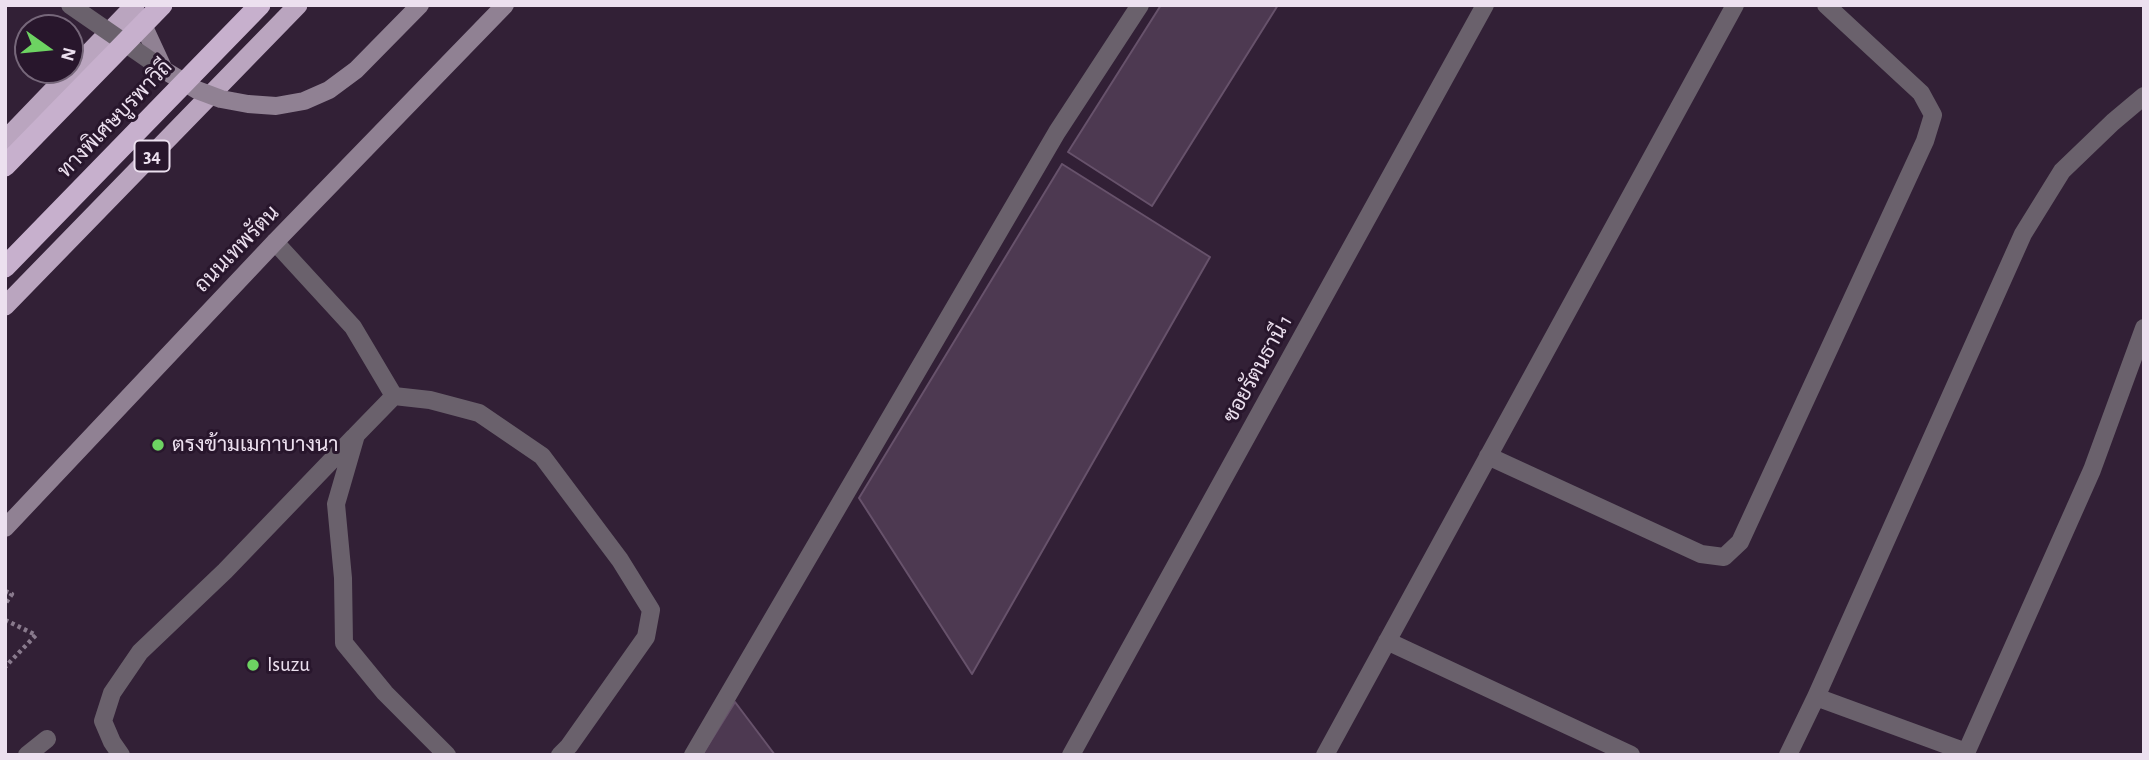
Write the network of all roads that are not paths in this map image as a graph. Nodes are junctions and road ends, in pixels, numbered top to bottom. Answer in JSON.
{"nodes":[{"id":1,"x":70,"y":5,"type":"edge"},
{"id":2,"x":136,"y":5,"type":"edge"},
{"id":3,"x":162,"y":5,"type":"edge"},
{"id":4,"x":260,"y":5,"type":"edge"},
{"id":5,"x":298,"y":5,"type":"edge"},
{"id":6,"x":420,"y":5,"type":"edge"},
{"id":7,"x":505,"y":5,"type":"edge"},
{"id":8,"x":1140,"y":5,"type":"edge"},
{"id":9,"x":1485,"y":5,"type":"edge"},
{"id":10,"x":1735,"y":5,"type":"edge"},
{"id":11,"x":1826,"y":5,"type":"edge"},
{"id":12,"x":164,"y":70,"type":"junction"},
{"id":13,"x":2144,"y":96,"type":"edge"},
{"id":14,"x":5,"y":140,"type":"edge"},
{"id":15,"x":5,"y":166,"type":"edge"},
{"id":16,"x":275,"y":242,"type":"junction"},
{"id":17,"x":5,"y":267,"type":"edge"},
{"id":18,"x":5,"y":306,"type":"edge"},
{"id":19,"x":2144,"y":328,"type":"edge"},
{"id":20,"x":394,"y":396,"type":"junction"},
{"id":21,"x":356,"y":435,"type":"junction"},
{"id":22,"x":1488,"y":456,"type":"junction"},
{"id":23,"x":5,"y":528,"type":"edge"},
{"id":24,"x":1387,"y":641,"type":"junction"},
{"id":25,"x":1816,"y":697,"type":"junction"},
{"id":26,"x":47,"y":739,"type":"dead end"},
{"id":27,"x":1966,"y":754,"type":"edge"},
{"id":28,"x":27,"y":755,"type":"edge"},
{"id":29,"x":121,"y":755,"type":"edge"},
{"id":30,"x":447,"y":755,"type":"edge"},
{"id":31,"x":560,"y":755,"type":"edge"},
{"id":32,"x":693,"y":755,"type":"edge"},
{"id":33,"x":1072,"y":755,"type":"edge"},
{"id":34,"x":1325,"y":755,"type":"edge"},
{"id":35,"x":1631,"y":755,"type":"edge"},
{"id":36,"x":1788,"y":755,"type":"edge"}],
"edges":[{"from":1,"to":12,"type":"street","bridge":true},
{"from":2,"to":12,"type":"main road","bridge":true},
{"from":2,"to":14,"type":"highway"},
{"from":3,"to":15,"type":"highway","bridge":true},
{"from":4,"to":17,"type":"highway","name":"ทางพิเศษบูรพาวิถี","bridge":true},
{"from":5,"to":18,"type":"highway","number":"34"},
{"from":6,"to":12,"type":"main road","bridge":true},
{"from":7,"to":16,"type":"main road","name":"ถนนเทพรัตน"},
{"from":8,"to":32,"type":"street"},
{"from":9,"to":33,"type":"street","name":"ซอยรัตนธานี 1"},
{"from":10,"to":22,"type":"street"},
{"from":11,"to":22,"type":"street"},
{"from":13,"to":25,"type":"street"},
{"from":16,"to":20,"type":"street"},
{"from":16,"to":23,"type":"main road","name":"ถนนเทพรัตน"},
{"from":19,"to":27,"type":"street"},
{"from":20,"to":21,"type":"street"},
{"from":20,"to":31,"type":"street"},
{"from":21,"to":29,"type":"street"},
{"from":21,"to":30,"type":"street"},
{"from":22,"to":24,"type":"street"},
{"from":24,"to":34,"type":"street"},
{"from":24,"to":35,"type":"street"},
{"from":25,"to":27,"type":"street"},
{"from":25,"to":36,"type":"street"},
{"from":26,"to":28,"type":"street"}]}
